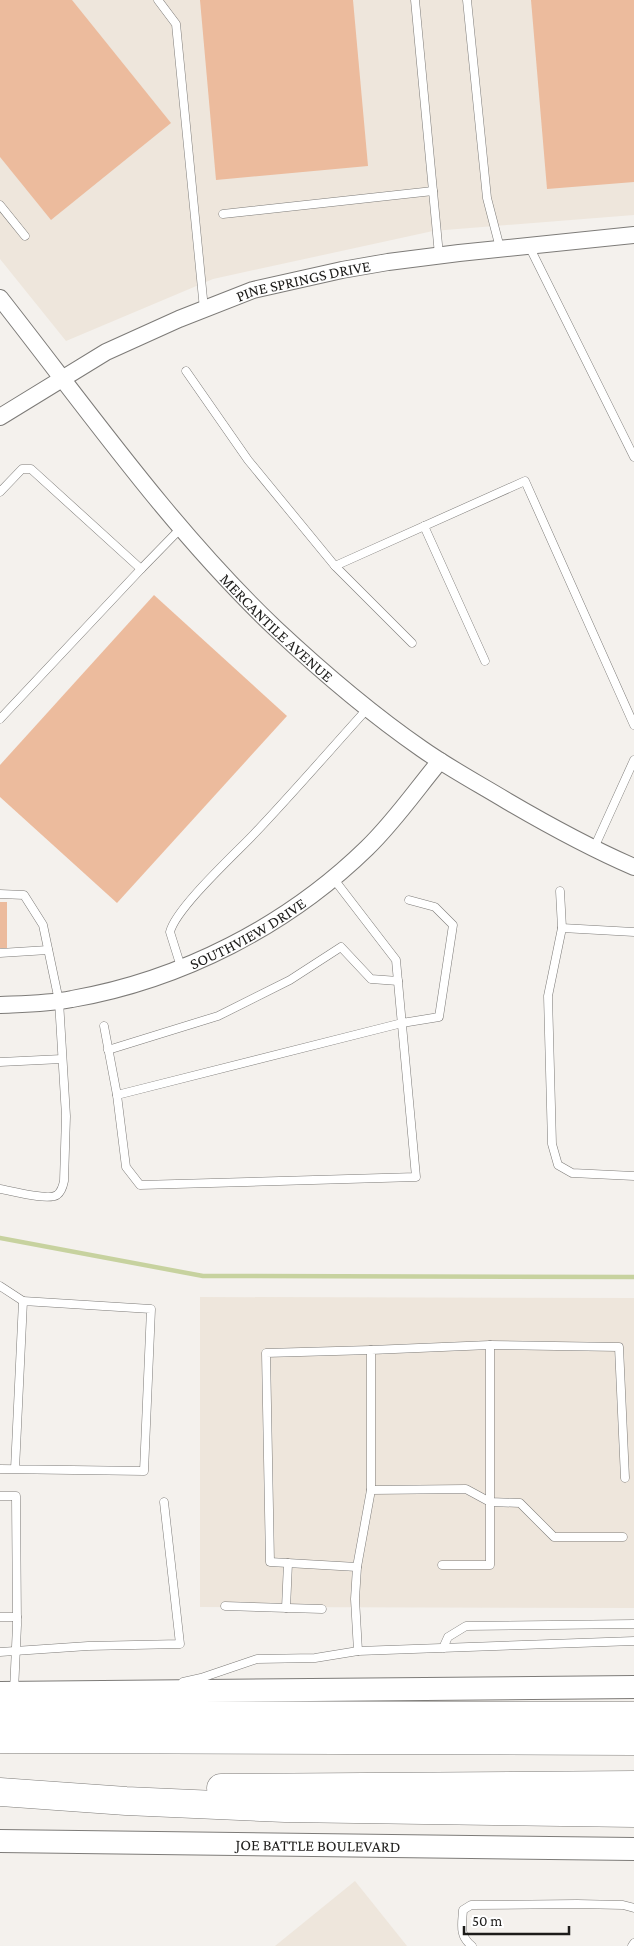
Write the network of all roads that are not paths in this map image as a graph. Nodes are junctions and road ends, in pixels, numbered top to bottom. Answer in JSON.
{"nodes":[{"id":1,"x":158,"y":0,"type":"edge"},
{"id":2,"x":415,"y":0,"type":"edge"},
{"id":3,"x":467,"y":0,"type":"edge"},
{"id":4,"x":433,"y":191,"type":"junction"},
{"id":5,"x":0,"y":205,"type":"edge"},
{"id":6,"x":224,"y":214,"type":"dead end"},
{"id":7,"x":634,"y":235,"type":"edge"},
{"id":8,"x":25,"y":236,"type":"dead end"},
{"id":9,"x":529,"y":246,"type":"junction"},
{"id":10,"x":500,"y":248,"type":"junction"},
{"id":11,"x":440,"y":255,"type":"junction"},
{"id":12,"x":0,"y":298,"type":"edge"},
{"id":13,"x":204,"y":309,"type":"junction"},
{"id":14,"x":186,"y":371,"type":"dead end"},
{"id":15,"x":61,"y":378,"type":"junction"},
{"id":16,"x":0,"y":417,"type":"edge"},
{"id":17,"x":634,"y":457,"type":"edge"},
{"id":18,"x":0,"y":492,"type":"edge"},
{"id":19,"x":424,"y":526,"type":"junction"},
{"id":20,"x":182,"y":527,"type":"junction"},
{"id":21,"x":335,"y":566,"type":"junction"},
{"id":22,"x":140,"y":568,"type":"junction"},
{"id":23,"x":412,"y":643,"type":"dead end"},
{"id":24,"x":485,"y":661,"type":"dead end"},
{"id":25,"x":368,"y":708,"type":"junction"},
{"id":26,"x":0,"y":719,"type":"edge"},
{"id":27,"x":634,"y":725,"type":"edge"},
{"id":28,"x":634,"y":760,"type":"edge"},
{"id":29,"x":440,"y":761,"type":"junction"},
{"id":30,"x":594,"y":848,"type":"junction"},
{"id":31,"x":634,"y":867,"type":"edge"},
{"id":32,"x":333,"y":878,"type":"junction"},
{"id":33,"x":560,"y":891,"type":"dead end"},
{"id":34,"x":0,"y":894,"type":"edge"},
{"id":35,"x":409,"y":900,"type":"dead end"},
{"id":36,"x":562,"y":928,"type":"junction"},
{"id":37,"x":634,"y":932,"type":"edge"},
{"id":38,"x":48,"y":950,"type":"junction"},
{"id":39,"x":0,"y":953,"type":"edge"},
{"id":40,"x":181,"y":967,"type":"junction"},
{"id":41,"x":398,"y":982,"type":"junction"},
{"id":42,"x":59,"y":1001,"type":"junction"},
{"id":43,"x":0,"y":1005,"type":"edge"},
{"id":44,"x":402,"y":1023,"type":"junction"},
{"id":45,"x":104,"y":1026,"type":"dead end"},
{"id":46,"x":108,"y":1050,"type":"junction"},
{"id":47,"x":62,"y":1059,"type":"junction"},
{"id":48,"x":0,"y":1062,"type":"edge"},
{"id":49,"x":117,"y":1095,"type":"junction"},
{"id":50,"x":634,"y":1176,"type":"edge"},
{"id":51,"x":0,"y":1189,"type":"edge"},
{"id":52,"x":0,"y":1286,"type":"edge"},
{"id":53,"x":23,"y":1301,"type":"junction"},
{"id":54,"x":490,"y":1345,"type":"junction"},
{"id":55,"x":371,"y":1350,"type":"junction"},
{"id":56,"x":0,"y":1469,"type":"edge"},
{"id":57,"x":15,"y":1469,"type":"junction"},
{"id":58,"x":625,"y":1478,"type":"dead end"},
{"id":59,"x":371,"y":1490,"type":"junction"},
{"id":60,"x":0,"y":1496,"type":"edge"},
{"id":61,"x":164,"y":1502,"type":"dead end"},
{"id":62,"x":490,"y":1502,"type":"junction"},
{"id":63,"x":622,"y":1537,"type":"dead end"},
{"id":64,"x":288,"y":1563,"type":"junction"},
{"id":65,"x":442,"y":1565,"type":"dead end"},
{"id":66,"x":357,"y":1567,"type":"junction"},
{"id":67,"x":225,"y":1606,"type":"dead end"},
{"id":68,"x":286,"y":1608,"type":"junction"},
{"id":69,"x":322,"y":1609,"type":"dead end"},
{"id":70,"x":0,"y":1617,"type":"edge"},
{"id":71,"x":17,"y":1617,"type":"junction"},
{"id":72,"x":634,"y":1624,"type":"edge"},
{"id":73,"x":634,"y":1641,"type":"edge"},
{"id":74,"x":443,"y":1648,"type":"junction"},
{"id":75,"x":358,"y":1651,"type":"junction"},
{"id":76,"x":0,"y":1652,"type":"edge"},
{"id":77,"x":15,"y":1652,"type":"junction"},
{"id":78,"x":634,"y":1687,"type":"edge"},
{"id":79,"x":129,"y":1692,"type":"junction"},
{"id":80,"x":5,"y":1700,"type":"edge"},
{"id":81,"x":634,"y":1716,"type":"edge"},
{"id":82,"x":0,"y":1739,"type":"edge"},
{"id":83,"x":634,"y":1741,"type":"edge"},
{"id":84,"x":634,"y":1785,"type":"edge"},
{"id":85,"x":0,"y":1791,"type":"edge"},
{"id":86,"x":634,"y":1814,"type":"edge"},
{"id":87,"x":0,"y":1841,"type":"edge"},
{"id":88,"x":634,"y":1849,"type":"edge"},
{"id":89,"x":634,"y":1908,"type":"edge"},
{"id":90,"x":472,"y":1946,"type":"edge"}],
"edges":[{"from":1,"to":13,"type":"lane"},
{"from":2,"to":4,"type":"lane"},
{"from":3,"to":10,"type":"lane"},
{"from":4,"to":6,"type":"lane"},
{"from":4,"to":11,"type":"lane"},
{"from":5,"to":8,"type":"lane"},
{"from":7,"to":9,"type":"street","name":"PINE SPRINGS DRIVE"},
{"from":9,"to":10,"type":"street","name":"PINE SPRINGS DRIVE"},
{"from":9,"to":17,"type":"lane"},
{"from":10,"to":11,"type":"street","name":"PINE SPRINGS DRIVE"},
{"from":11,"to":13,"type":"street","name":"PINE SPRINGS DRIVE"},
{"from":12,"to":15,"type":"street","name":"MERCANTILE AVENUE"},
{"from":13,"to":15,"type":"street","name":"PINE SPRINGS DRIVE"},
{"from":14,"to":21,"type":"lane"},
{"from":15,"to":16,"type":"street","name":"PINE SPRINGS DRIVE"},
{"from":15,"to":20,"type":"street","name":"MERCANTILE AVENUE"},
{"from":18,"to":22,"type":"lane"},
{"from":19,"to":21,"type":"lane"},
{"from":19,"to":24,"type":"lane"},
{"from":19,"to":27,"type":"lane"},
{"from":20,"to":22,"type":"lane"},
{"from":20,"to":25,"type":"street","name":"MERCANTILE AVENUE"},
{"from":21,"to":23,"type":"lane"},
{"from":22,"to":26,"type":"lane"},
{"from":25,"to":29,"type":"street","name":"MERCANTILE AVENUE"},
{"from":25,"to":40,"type":"lane"},
{"from":28,"to":30,"type":"lane"},
{"from":29,"to":30,"type":"street","name":"MERCANTILE AVENUE"},
{"from":29,"to":32,"type":"street","name":"SOUTHVIEW DRIVE"},
{"from":30,"to":31,"type":"street","name":"MERCANTILE AVENUE"},
{"from":32,"to":40,"type":"street","name":"SOUTHVIEW DRIVE"},
{"from":32,"to":41,"type":"lane"},
{"from":33,"to":36,"type":"lane"},
{"from":34,"to":38,"type":"lane"},
{"from":35,"to":44,"type":"lane"},
{"from":36,"to":37,"type":"lane"},
{"from":36,"to":50,"type":"lane"},
{"from":38,"to":39,"type":"lane"},
{"from":38,"to":42,"type":"lane"},
{"from":40,"to":42,"type":"street","name":"SOUTHVIEW DRIVE"},
{"from":41,"to":44,"type":"lane"},
{"from":41,"to":46,"type":"lane"},
{"from":42,"to":43,"type":"street","name":"SOUTHVIEW DRIVE"},
{"from":42,"to":47,"type":"lane"},
{"from":44,"to":49,"type":"lane"},
{"from":44,"to":49,"type":"lane"},
{"from":45,"to":46,"type":"lane"},
{"from":46,"to":49,"type":"lane"},
{"from":47,"to":48,"type":"lane"},
{"from":47,"to":51,"type":"lane"},
{"from":52,"to":53,"type":"lane"},
{"from":53,"to":57,"type":"lane"},
{"from":53,"to":57,"type":"lane"},
{"from":54,"to":55,"type":"lane"},
{"from":54,"to":58,"type":"lane"},
{"from":54,"to":62,"type":"lane"},
{"from":55,"to":59,"type":"lane"},
{"from":55,"to":64,"type":"lane"},
{"from":56,"to":57,"type":"lane"},
{"from":59,"to":62,"type":"lane"},
{"from":59,"to":66,"type":"lane"},
{"from":60,"to":71,"type":"lane"},
{"from":61,"to":77,"type":"lane"},
{"from":62,"to":63,"type":"lane"},
{"from":62,"to":65,"type":"lane"},
{"from":64,"to":66,"type":"lane"},
{"from":64,"to":68,"type":"lane"},
{"from":66,"to":75,"type":"lane"},
{"from":67,"to":68,"type":"lane"},
{"from":68,"to":69,"type":"lane"},
{"from":70,"to":71,"type":"lane"},
{"from":71,"to":77,"type":"lane"},
{"from":72,"to":74,"type":"lane"},
{"from":73,"to":74,"type":"lane"},
{"from":74,"to":75,"type":"lane"},
{"from":75,"to":79,"type":"lane"},
{"from":76,"to":77,"type":"lane"},
{"from":77,"to":80,"type":"lane"},
{"from":78,"to":79,"type":"main road"},
{"from":79,"to":80,"type":"main road"},
{"from":80,"to":81,"type":"highway"},
{"from":82,"to":83,"type":"highway"},
{"from":84,"to":85,"type":"highway"},
{"from":85,"to":86,"type":"highway"},
{"from":87,"to":88,"type":"main road","name":"JOE BATTLE BOULEVARD"},
{"from":89,"to":90,"type":"lane"}]}
